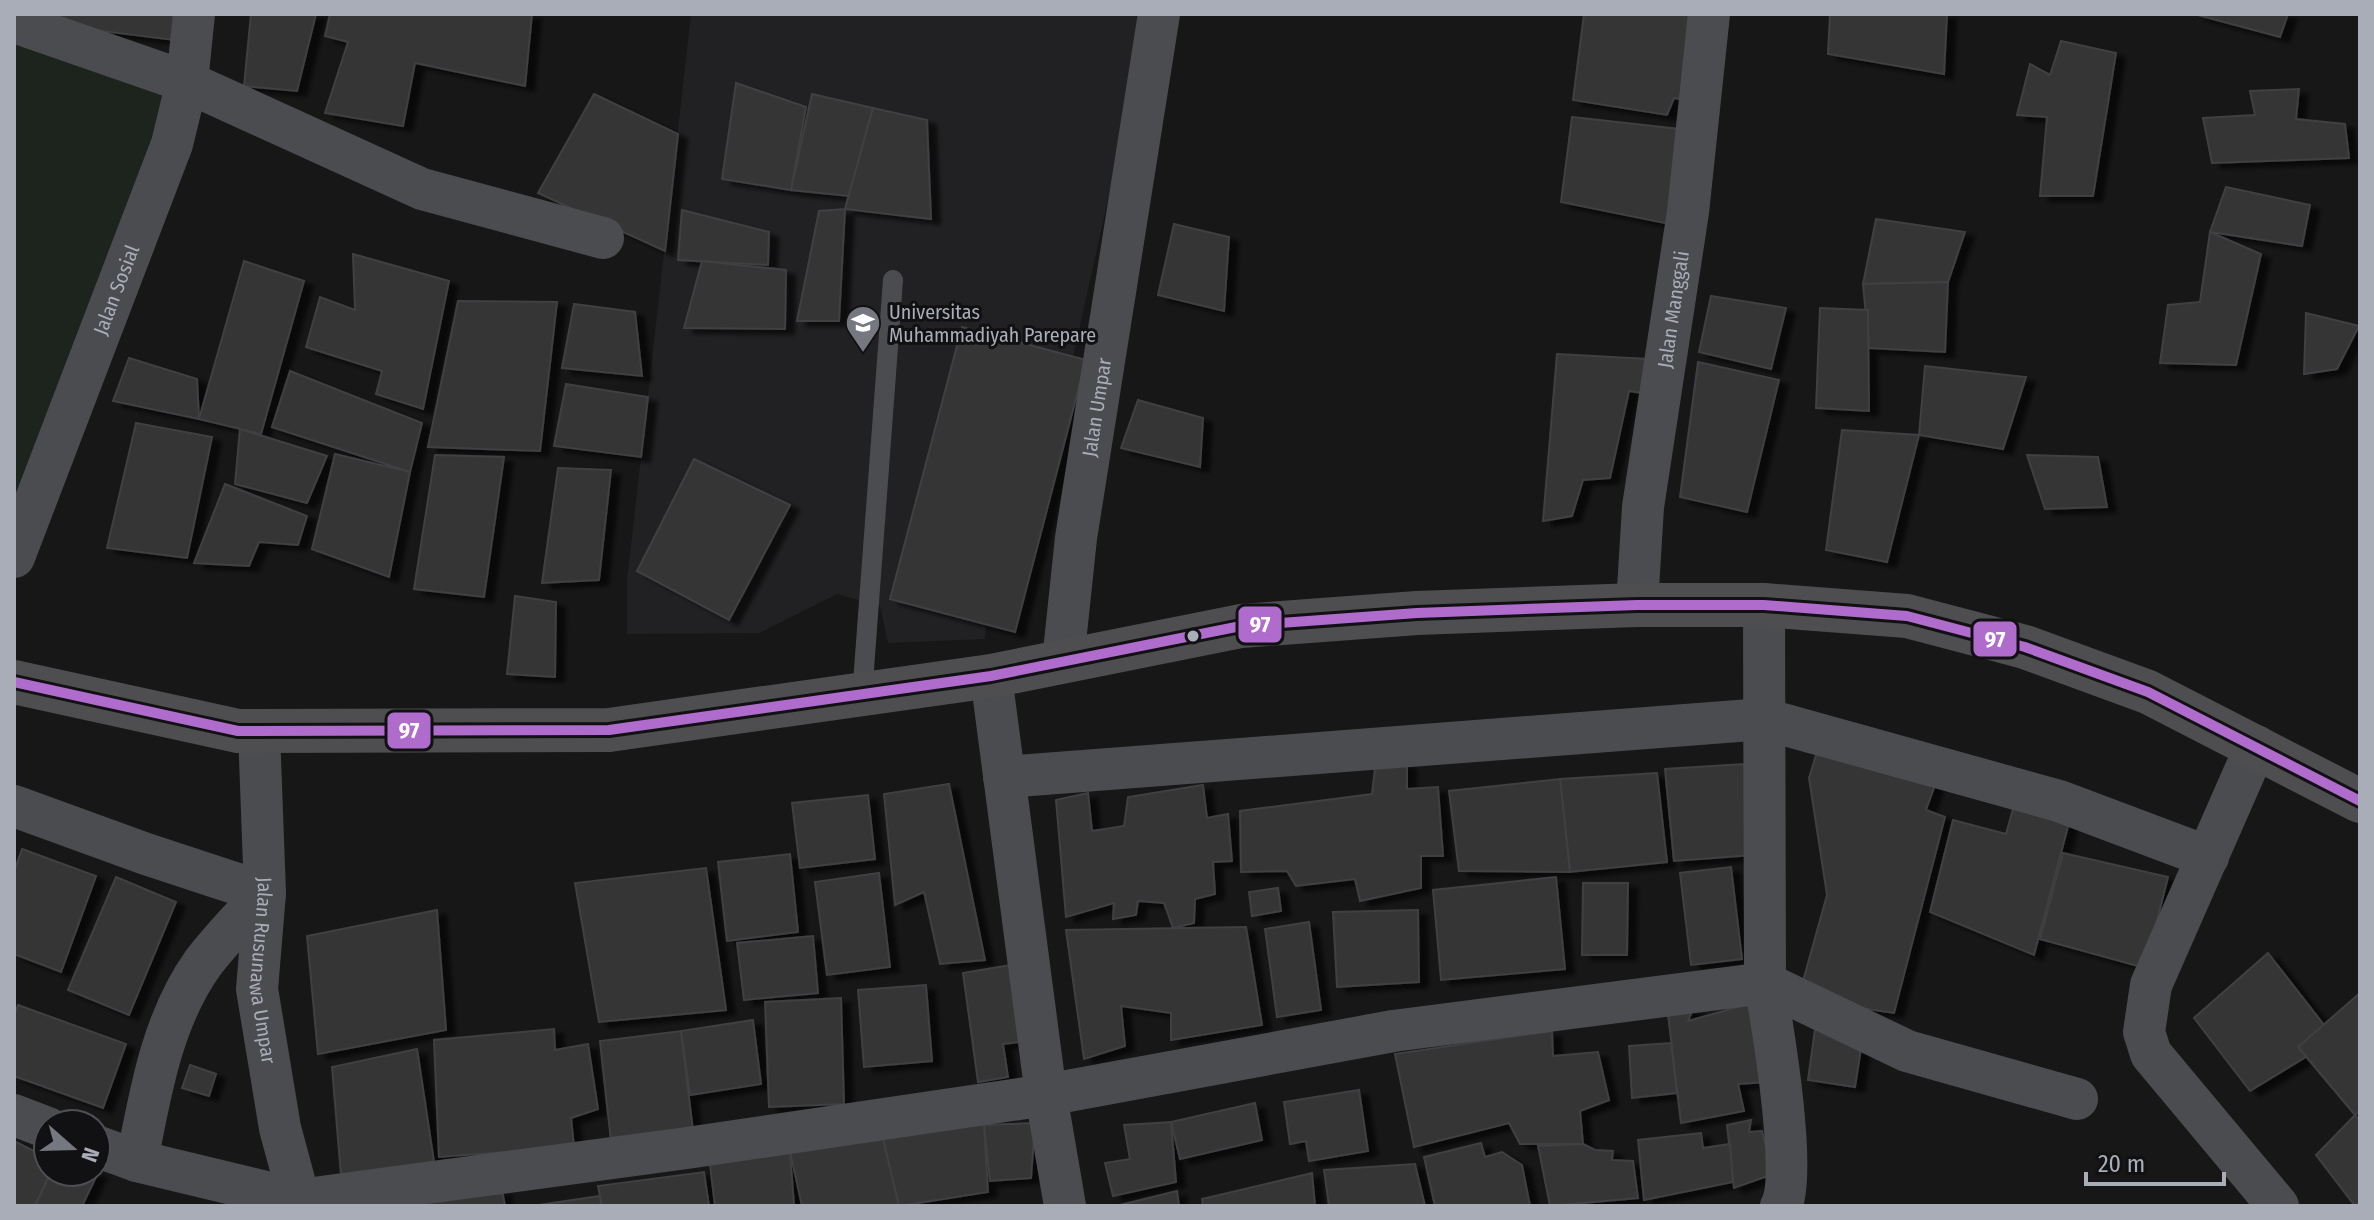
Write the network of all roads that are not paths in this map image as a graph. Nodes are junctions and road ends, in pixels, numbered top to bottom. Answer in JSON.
{"nodes":[{"id":1,"x":194,"y":14,"type":"edge"},
{"id":2,"x":1159,"y":14,"type":"edge"},
{"id":3,"x":1709,"y":14,"type":"edge"},
{"id":4,"x":14,"y":22,"type":"edge"},
{"id":5,"x":187,"y":82,"type":"junction"},
{"id":6,"x":603,"y":238,"type":"dead end"},
{"id":7,"x":893,"y":280,"type":"dead end"},
{"id":8,"x":14,"y":557,"type":"edge"},
{"id":9,"x":1637,"y":605,"type":"junction"},
{"id":10,"x":1764,"y":605,"type":"junction"},
{"id":11,"x":1063,"y":661,"type":"junction"},
{"id":12,"x":991,"y":676,"type":"junction"},
{"id":13,"x":14,"y":682,"type":"edge"},
{"id":14,"x":862,"y":696,"type":"junction"},
{"id":15,"x":1764,"y":719,"type":"junction"},
{"id":16,"x":259,"y":731,"type":"junction"},
{"id":17,"x":2256,"y":746,"type":"junction"},
{"id":18,"x":1004,"y":777,"type":"junction"},
{"id":19,"x":2360,"y":801,"type":"edge"},
{"id":20,"x":14,"y":806,"type":"edge"},
{"id":21,"x":2208,"y":857,"type":"junction"},
{"id":22,"x":265,"y":893,"type":"junction"},
{"id":23,"x":1765,"y":983,"type":"junction"},
{"id":24,"x":1046,"y":1095,"type":"junction"},
{"id":25,"x":2077,"y":1099,"type":"dead end"},
{"id":26,"x":112,"y":1152,"type":"edge"},
{"id":27,"x":137,"y":1161,"type":"junction"},
{"id":28,"x":300,"y":1203,"type":"edge"},
{"id":29,"x":1065,"y":1206,"type":"edge"},
{"id":30,"x":1781,"y":1206,"type":"edge"},
{"id":31,"x":2278,"y":1206,"type":"edge"}],
"edges":[{"from":1,"to":5,"type":"street","name":"Jalan Sosial"},
{"from":2,"to":11,"type":"street","name":"Jalan Umpar"},
{"from":3,"to":9,"type":"street","name":"Jalan Manggali"},
{"from":4,"to":5,"type":"street"},
{"from":5,"to":6,"type":"street"},
{"from":5,"to":8,"type":"street","name":"Jalan Sosial"},
{"from":7,"to":14,"type":"lane"},
{"from":9,"to":10,"type":"highway"},
{"from":9,"to":11,"type":"highway"},
{"from":10,"to":15,"type":"street"},
{"from":10,"to":17,"type":"highway"},
{"from":11,"to":12,"type":"highway"},
{"from":12,"to":14,"type":"highway"},
{"from":12,"to":18,"type":"street"},
{"from":13,"to":16,"type":"highway"},
{"from":14,"to":16,"type":"highway"},
{"from":15,"to":18,"type":"street"},
{"from":15,"to":21,"type":"street"},
{"from":15,"to":23,"type":"street"},
{"from":16,"to":22,"type":"street","name":"Jalan Rusunawa Umpar"},
{"from":17,"to":19,"type":"highway"},
{"from":17,"to":21,"type":"street"},
{"from":18,"to":24,"type":"street"},
{"from":20,"to":22,"type":"street"},
{"from":21,"to":31,"type":"street"},
{"from":22,"to":27,"type":"street"},
{"from":22,"to":28,"type":"street","name":"Jalan Rusunawa Umpar"},
{"from":23,"to":24,"type":"street"},
{"from":23,"to":25,"type":"street"},
{"from":23,"to":30,"type":"street"},
{"from":24,"to":28,"type":"street"},
{"from":24,"to":29,"type":"street"},
{"from":26,"to":27,"type":"street"},
{"from":27,"to":28,"type":"street"}]}
